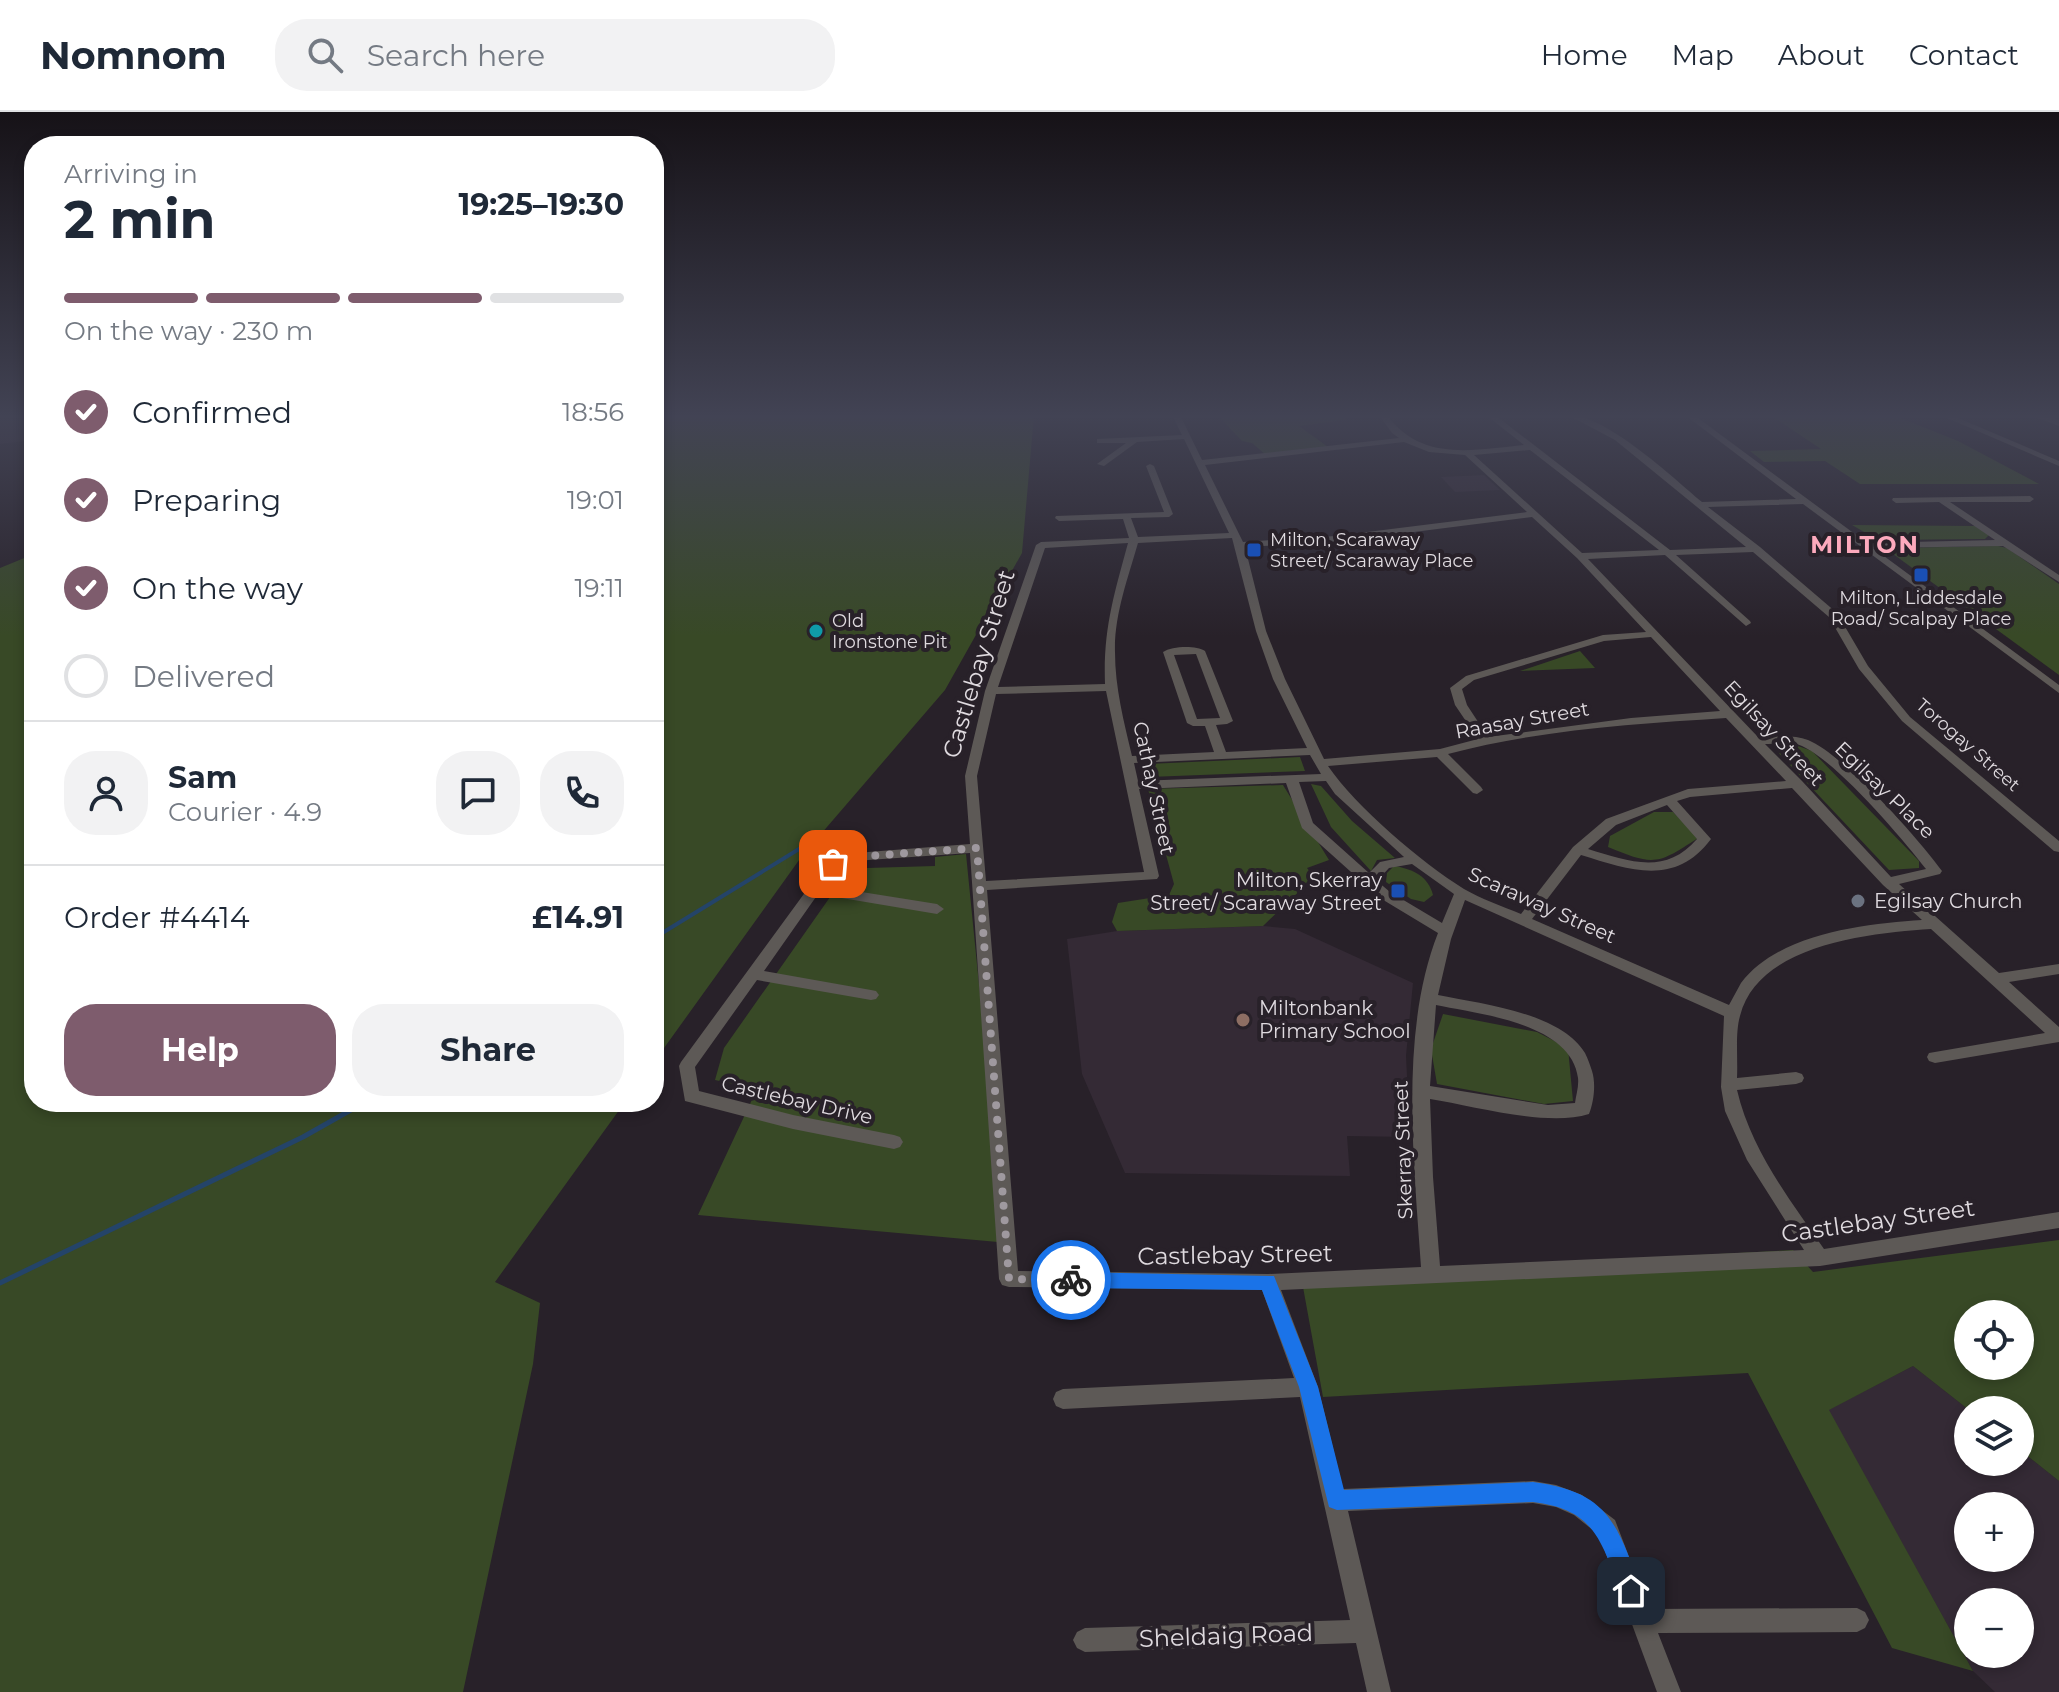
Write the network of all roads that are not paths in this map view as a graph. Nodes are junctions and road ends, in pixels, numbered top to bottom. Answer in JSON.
{"nodes":[{"id":1,"x":1159,"y":489,"type":"edge"},
{"id":2,"x":1212,"y":489,"type":"edge"},
{"id":3,"x":1505,"y":489,"type":"edge"},
{"id":4,"x":1585,"y":489,"type":"edge"},
{"id":5,"x":1684,"y":489,"type":"edge"},
{"id":6,"x":1789,"y":489,"type":"edge"},
{"id":7,"x":2030,"y":499,"type":"dead end"},
{"id":8,"x":1896,"y":500,"type":"dead end"},
{"id":9,"x":1941,"y":500,"type":"junction"},
{"id":10,"x":1806,"y":501,"type":"junction"},
{"id":11,"x":1704,"y":504,"type":"junction"},
{"id":12,"x":1531,"y":514,"type":"junction"},
{"id":13,"x":1126,"y":516,"type":"junction"},
{"id":14,"x":1059,"y":518,"type":"dead end"},
{"id":15,"x":1134,"y":539,"type":"junction"},
{"id":16,"x":1237,"y":540,"type":"junction"},
{"id":17,"x":2006,"y":543,"type":"junction"},
{"id":18,"x":1868,"y":545,"type":"junction"},
{"id":19,"x":1757,"y":549,"type":"junction"},
{"id":20,"x":1666,"y":551,"type":"junction"},
{"id":21,"x":1580,"y":556,"type":"junction"},
{"id":22,"x":2059,"y":579,"type":"edge"},
{"id":23,"x":1746,"y":623,"type":"dead end"},
{"id":24,"x":1655,"y":634,"type":"junction"},
{"id":25,"x":1111,"y":687,"type":"junction"},
{"id":26,"x":2059,"y":690,"type":"edge"},
{"id":27,"x":991,"y":691,"type":"junction"},
{"id":28,"x":1731,"y":714,"type":"junction"},
{"id":29,"x":1209,"y":722,"type":"junction"},
{"id":30,"x":1485,"y":741,"type":"junction"},
{"id":31,"x":1754,"y":741,"type":"junction"},
{"id":32,"x":1440,"y":753,"type":"junction"},
{"id":33,"x":1221,"y":755,"type":"junction"},
{"id":34,"x":1317,"y":757,"type":"junction"},
{"id":35,"x":1128,"y":760,"type":"junction"},
{"id":36,"x":1330,"y":777,"type":"junction"},
{"id":37,"x":1291,"y":778,"type":"junction"},
{"id":38,"x":1798,"y":784,"type":"junction"},
{"id":39,"x":1135,"y":785,"type":"junction"},
{"id":40,"x":1477,"y":790,"type":"dead end"},
{"id":41,"x":1669,"y":800,"type":"junction"},
{"id":42,"x":977,"y":848,"type":"junction"},
{"id":43,"x":2059,"y":848,"type":"edge"},
{"id":44,"x":1578,"y":850,"type":"junction"},
{"id":45,"x":1414,"y":859,"type":"junction"},
{"id":46,"x":1369,"y":881,"type":"junction"},
{"id":47,"x":1888,"y":882,"type":"junction"},
{"id":48,"x":981,"y":886,"type":"junction"},
{"id":49,"x":814,"y":889,"type":"junction"},
{"id":50,"x":1461,"y":893,"type":"junction"},
{"id":51,"x":937,"y":909,"type":"dead end"},
{"id":52,"x":1525,"y":918,"type":"junction"},
{"id":53,"x":1936,"y":924,"type":"junction"},
{"id":54,"x":1444,"y":930,"type":"junction"},
{"id":55,"x":2059,"y":969,"type":"edge"},
{"id":56,"x":753,"y":974,"type":"junction"},
{"id":57,"x":1996,"y":979,"type":"junction"},
{"id":58,"x":871,"y":995,"type":"dead end"},
{"id":59,"x":1428,"y":998,"type":"junction"},
{"id":60,"x":1732,"y":1013,"type":"junction"},
{"id":61,"x":2059,"y":1036,"type":"edge"},
{"id":62,"x":1935,"y":1057,"type":"dead end"},
{"id":63,"x":1796,"y":1078,"type":"dead end"},
{"id":64,"x":1729,"y":1085,"type":"junction"},
{"id":65,"x":1420,"y":1091,"type":"junction"},
{"id":66,"x":894,"y":1142,"type":"dead end"},
{"id":67,"x":2059,"y":1220,"type":"edge"},
{"id":68,"x":1820,"y":1258,"type":"junction"},
{"id":69,"x":1431,"y":1274,"type":"junction"},
{"id":70,"x":1268,"y":1282,"type":"junction"},
{"id":71,"x":1308,"y":1387,"type":"junction"},
{"id":72,"x":1063,"y":1399,"type":"dead end"},
{"id":73,"x":1337,"y":1500,"type":"junction"},
{"id":74,"x":1857,"y":1620,"type":"dead end"},
{"id":75,"x":1642,"y":1621,"type":"junction"},
{"id":76,"x":1366,"y":1631,"type":"junction"},
{"id":77,"x":1085,"y":1640,"type":"dead end"},
{"id":78,"x":1379,"y":1692,"type":"edge"},
{"id":79,"x":1669,"y":1692,"type":"edge"}],
"edges":[{"from":1,"to":13,"type":"street"},
{"from":2,"to":16,"type":"street","name":"Scaraway Street"},
{"from":3,"to":12,"type":"street","name":"Egilsay Street"},
{"from":4,"to":20,"type":"street"},
{"from":5,"to":11,"type":"street","name":"Torogay Street"},
{"from":6,"to":10,"type":"street"},
{"from":7,"to":9,"type":"street"},
{"from":8,"to":9,"type":"street"},
{"from":9,"to":17,"type":"street"},
{"from":10,"to":11,"type":"street"},
{"from":10,"to":18,"type":"street"},
{"from":11,"to":19,"type":"street","name":"Torogay Street"},
{"from":12,"to":16,"type":"street"},
{"from":12,"to":21,"type":"street","name":"Egilsay Street"},
{"from":13,"to":14,"type":"street"},
{"from":13,"to":15,"type":"street"},
{"from":15,"to":16,"type":"street"},
{"from":15,"to":25,"type":"street","name":"Cathay Street"},
{"from":15,"to":27,"type":"street","name":"Castlebay Street"},
{"from":16,"to":34,"type":"street","name":"Scaraway Street"},
{"from":17,"to":18,"type":"street"},
{"from":17,"to":22,"type":"street"},
{"from":18,"to":26,"type":"street"},
{"from":19,"to":20,"type":"street"},
{"from":19,"to":43,"type":"street","name":"Torogay Street"},
{"from":20,"to":21,"type":"street"},
{"from":20,"to":23,"type":"street"},
{"from":21,"to":24,"type":"street","name":"Egilsay Street"},
{"from":24,"to":28,"type":"street","name":"Egilsay Street"},
{"from":24,"to":30,"type":"street"},
{"from":25,"to":27,"type":"street"},
{"from":25,"to":35,"type":"street","name":"Cathay Street"},
{"from":27,"to":42,"type":"street","name":"Castlebay Street"},
{"from":28,"to":30,"type":"street","name":"Raasay Street"},
{"from":28,"to":31,"type":"street","name":"Egilsay Street"},
{"from":29,"to":29,"type":"street"},
{"from":29,"to":33,"type":"street"},
{"from":30,"to":32,"type":"street","name":"Raasay Street"},
{"from":31,"to":38,"type":"street","name":"Egilsay Street"},
{"from":31,"to":47,"type":"street","name":"Egilsay Place"},
{"from":32,"to":34,"type":"street","name":"Raasay Street"},
{"from":32,"to":40,"type":"street"},
{"from":33,"to":34,"type":"street","name":"Raasay Street"},
{"from":33,"to":35,"type":"street","name":"Raasay Street"},
{"from":34,"to":36,"type":"street","name":"Scaraway Street"},
{"from":35,"to":39,"type":"street","name":"Cathay Street"},
{"from":36,"to":37,"type":"street"},
{"from":36,"to":45,"type":"street","name":"Scaraway Street"},
{"from":37,"to":39,"type":"street"},
{"from":37,"to":46,"type":"street"},
{"from":38,"to":41,"type":"street"},
{"from":38,"to":47,"type":"street","name":"Egilsay Street"},
{"from":39,"to":48,"type":"street","name":"Cathay Street"},
{"from":41,"to":44,"type":"street"},
{"from":41,"to":44,"type":"street"},
{"from":42,"to":48,"type":"street","name":"Castlebay Street"},
{"from":42,"to":49,"type":"street","name":"Castlebay Drive"},
{"from":44,"to":52,"type":"street"},
{"from":45,"to":46,"type":"street"},
{"from":45,"to":50,"type":"street","name":"Scaraway Street"},
{"from":46,"to":54,"type":"street"},
{"from":47,"to":53,"type":"street","name":"Egilsay Street"},
{"from":48,"to":70,"type":"street","name":"Castlebay Street"},
{"from":49,"to":51,"type":"street"},
{"from":49,"to":56,"type":"street","name":"Castlebay Drive"},
{"from":50,"to":52,"type":"street","name":"Scaraway Street"},
{"from":50,"to":54,"type":"street","name":"Skerray Street"},
{"from":52,"to":60,"type":"street","name":"Scaraway Street"},
{"from":53,"to":57,"type":"street","name":"Egilsay Street"},
{"from":53,"to":60,"type":"street"},
{"from":54,"to":59,"type":"street","name":"Skerray Street"},
{"from":55,"to":57,"type":"street"},
{"from":56,"to":58,"type":"street"},
{"from":56,"to":66,"type":"street","name":"Castlebay Drive"},
{"from":57,"to":61,"type":"street","name":"Egilsay Street"},
{"from":59,"to":65,"type":"street","name":"Skerray Street"},
{"from":59,"to":65,"type":"street"},
{"from":60,"to":64,"type":"street"},
{"from":61,"to":62,"type":"street"},
{"from":63,"to":64,"type":"street"},
{"from":64,"to":68,"type":"street"},
{"from":65,"to":69,"type":"street","name":"Skerray Street"},
{"from":67,"to":68,"type":"street","name":"Castlebay Street"},
{"from":68,"to":69,"type":"street","name":"Castlebay Street"},
{"from":69,"to":70,"type":"street","name":"Castlebay Street"},
{"from":70,"to":71,"type":"street"},
{"from":71,"to":72,"type":"street"},
{"from":71,"to":73,"type":"street"},
{"from":73,"to":75,"type":"street"},
{"from":73,"to":76,"type":"street"},
{"from":74,"to":75,"type":"street"},
{"from":75,"to":79,"type":"street"},
{"from":76,"to":77,"type":"street","name":"Sheldaig Road"},
{"from":76,"to":78,"type":"street"}]}
